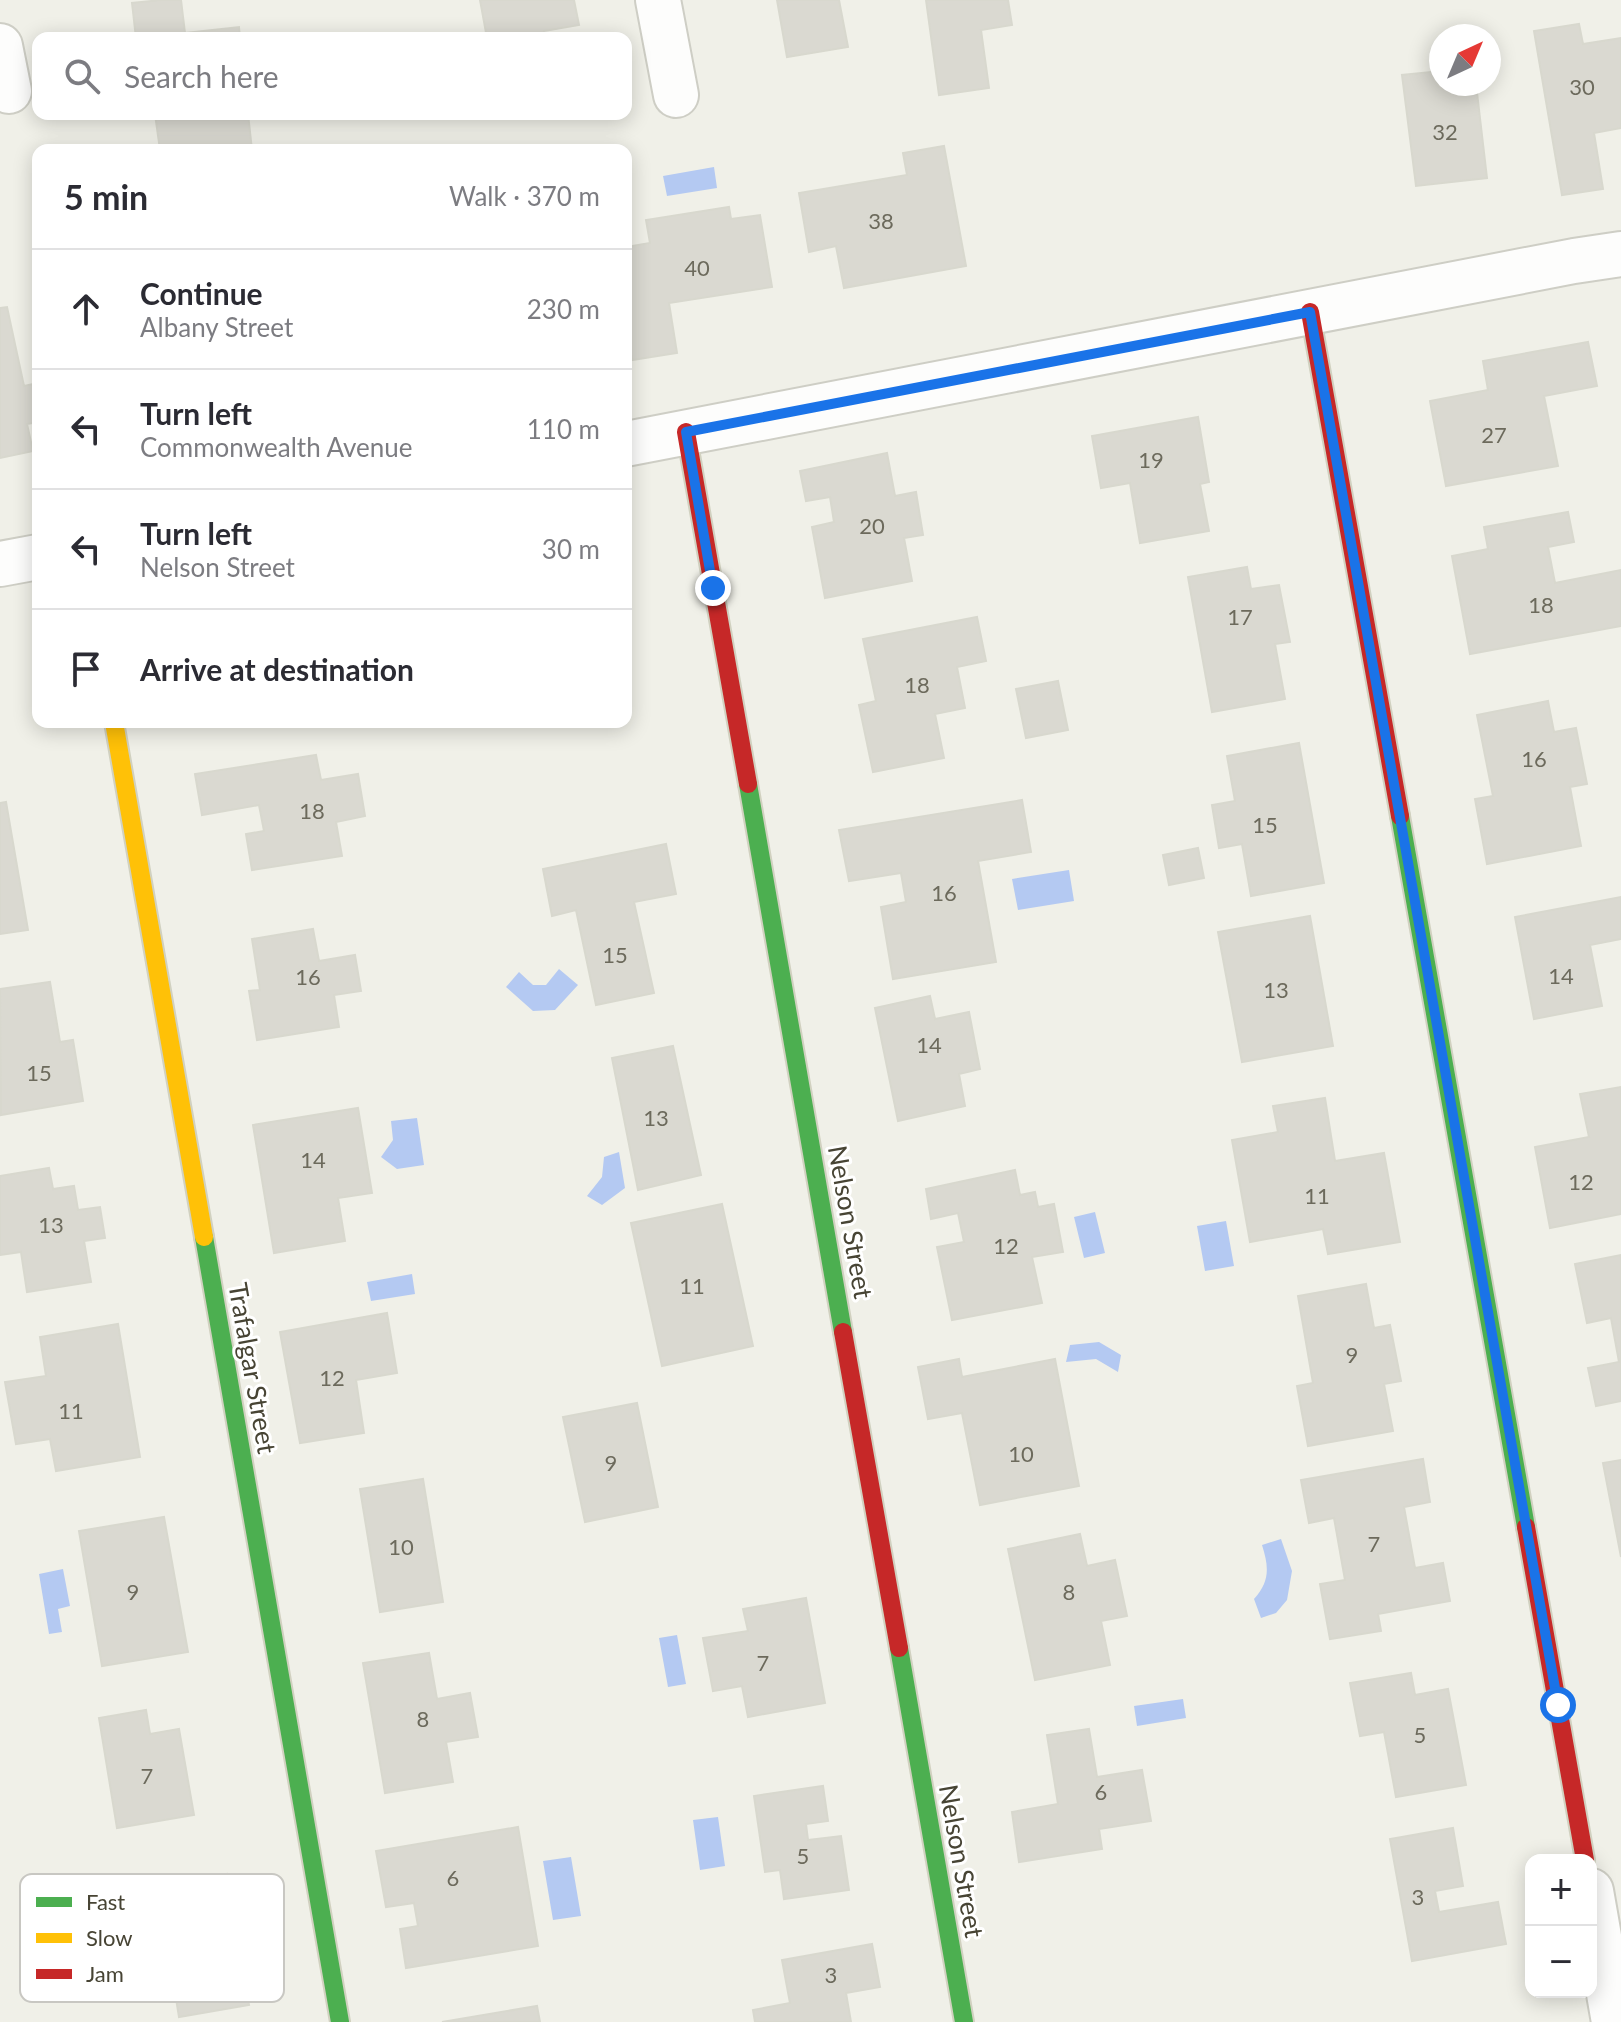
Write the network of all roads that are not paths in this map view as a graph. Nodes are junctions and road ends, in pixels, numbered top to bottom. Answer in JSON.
{"nodes":[{"id":1,"x":658,"y":0,"type":"edge"},
{"id":2,"x":0,"y":46,"type":"edge"},
{"id":3,"x":9,"y":91,"type":"dead end"},
{"id":4,"x":676,"y":95,"type":"dead end"},
{"id":5,"x":1621,"y":254,"type":"edge"},
{"id":6,"x":1310,"y":312,"type":"junction"},
{"id":7,"x":686,"y":432,"type":"junction"},
{"id":8,"x":632,"y":443,"type":"edge"},
{"id":9,"x":32,"y":558,"type":"edge"},
{"id":10,"x":0,"y":564,"type":"edge"},
{"id":11,"x":115,"y":728,"type":"edge"},
{"id":12,"x":1584,"y":1854,"type":"edge"},
{"id":13,"x":1597,"y":1925,"type":"edge"},
{"id":14,"x":340,"y":2022,"type":"edge"},
{"id":15,"x":964,"y":2022,"type":"edge"},
{"id":16,"x":1614,"y":2022,"type":"edge"}],
"edges":[{"from":1,"to":4,"type":"street"},
{"from":2,"to":3,"type":"street"},
{"from":5,"to":6,"type":"street"},
{"from":6,"to":7,"type":"street"},
{"from":6,"to":12,"type":"street"},
{"from":7,"to":8,"type":"street"},
{"from":7,"to":15,"type":"street","name":"Nelson Street"},
{"from":9,"to":10,"type":"street"},
{"from":11,"to":14,"type":"street","name":"Trafalgar Street"},
{"from":13,"to":16,"type":"street"}]}
